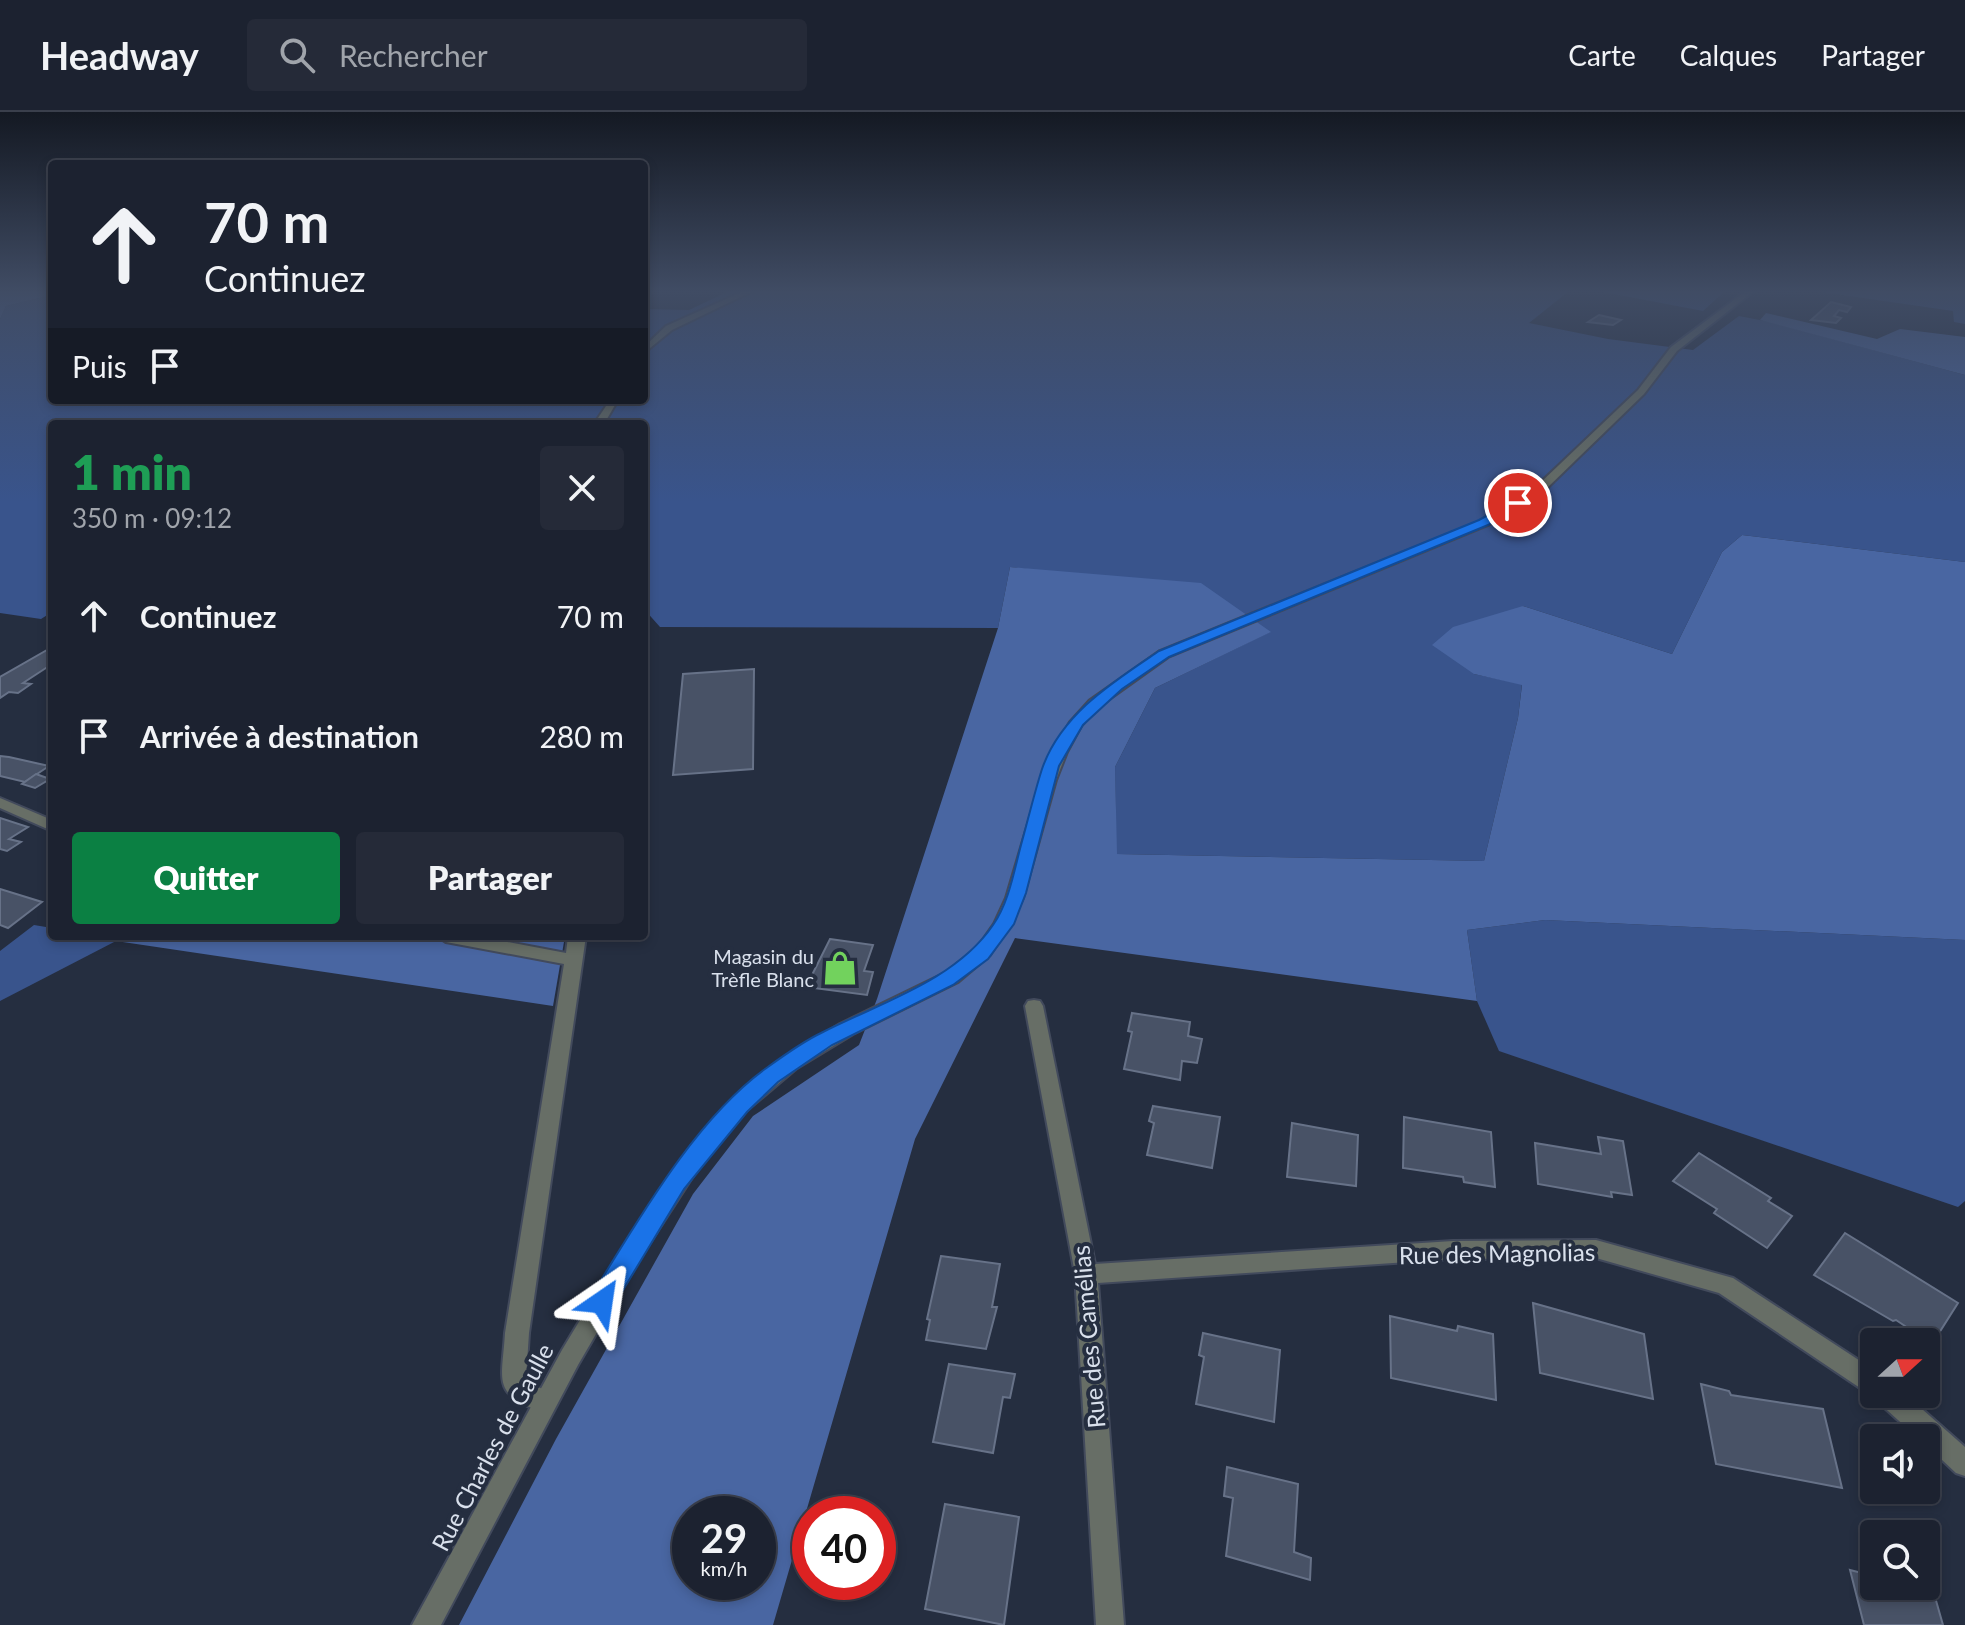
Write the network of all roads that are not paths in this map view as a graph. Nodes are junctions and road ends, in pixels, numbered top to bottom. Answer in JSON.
{"nodes":[{"id":1,"x":1664,"y":362,"type":"edge"},
{"id":2,"x":0,"y":802,"type":"edge"},
{"id":3,"x":48,"y":824,"type":"edge"},
{"id":4,"x":467,"y":940,"type":"edge"},
{"id":5,"x":576,"y":940,"type":"edge"},
{"id":6,"x":572,"y":960,"type":"junction"},
{"id":7,"x":1034,"y":1006,"type":"dead end"},
{"id":8,"x":1086,"y":1274,"type":"junction"},
{"id":9,"x":1860,"y":1375,"type":"edge"},
{"id":10,"x":545,"y":1401,"type":"junction"},
{"id":11,"x":1903,"y":1408,"type":"edge"},
{"id":12,"x":1965,"y":1464,"type":"edge"},
{"id":13,"x":426,"y":1625,"type":"edge"},
{"id":14,"x":1110,"y":1625,"type":"edge"}],
"edges":[{"from":1,"to":10,"type":"street","name":"Rue Charles de Gaulle"},
{"from":2,"to":3,"type":"street"},
{"from":4,"to":6,"type":"street"},
{"from":5,"to":6,"type":"street"},
{"from":6,"to":10,"type":"street"},
{"from":7,"to":8,"type":"street","name":"Rue des Camélias"},
{"from":8,"to":9,"type":"street","name":"Rue des Magnolias"},
{"from":8,"to":14,"type":"street","name":"Rue des Camélias"},
{"from":10,"to":13,"type":"street","name":"Rue Charles de Gaulle"},
{"from":11,"to":12,"type":"street"}]}
